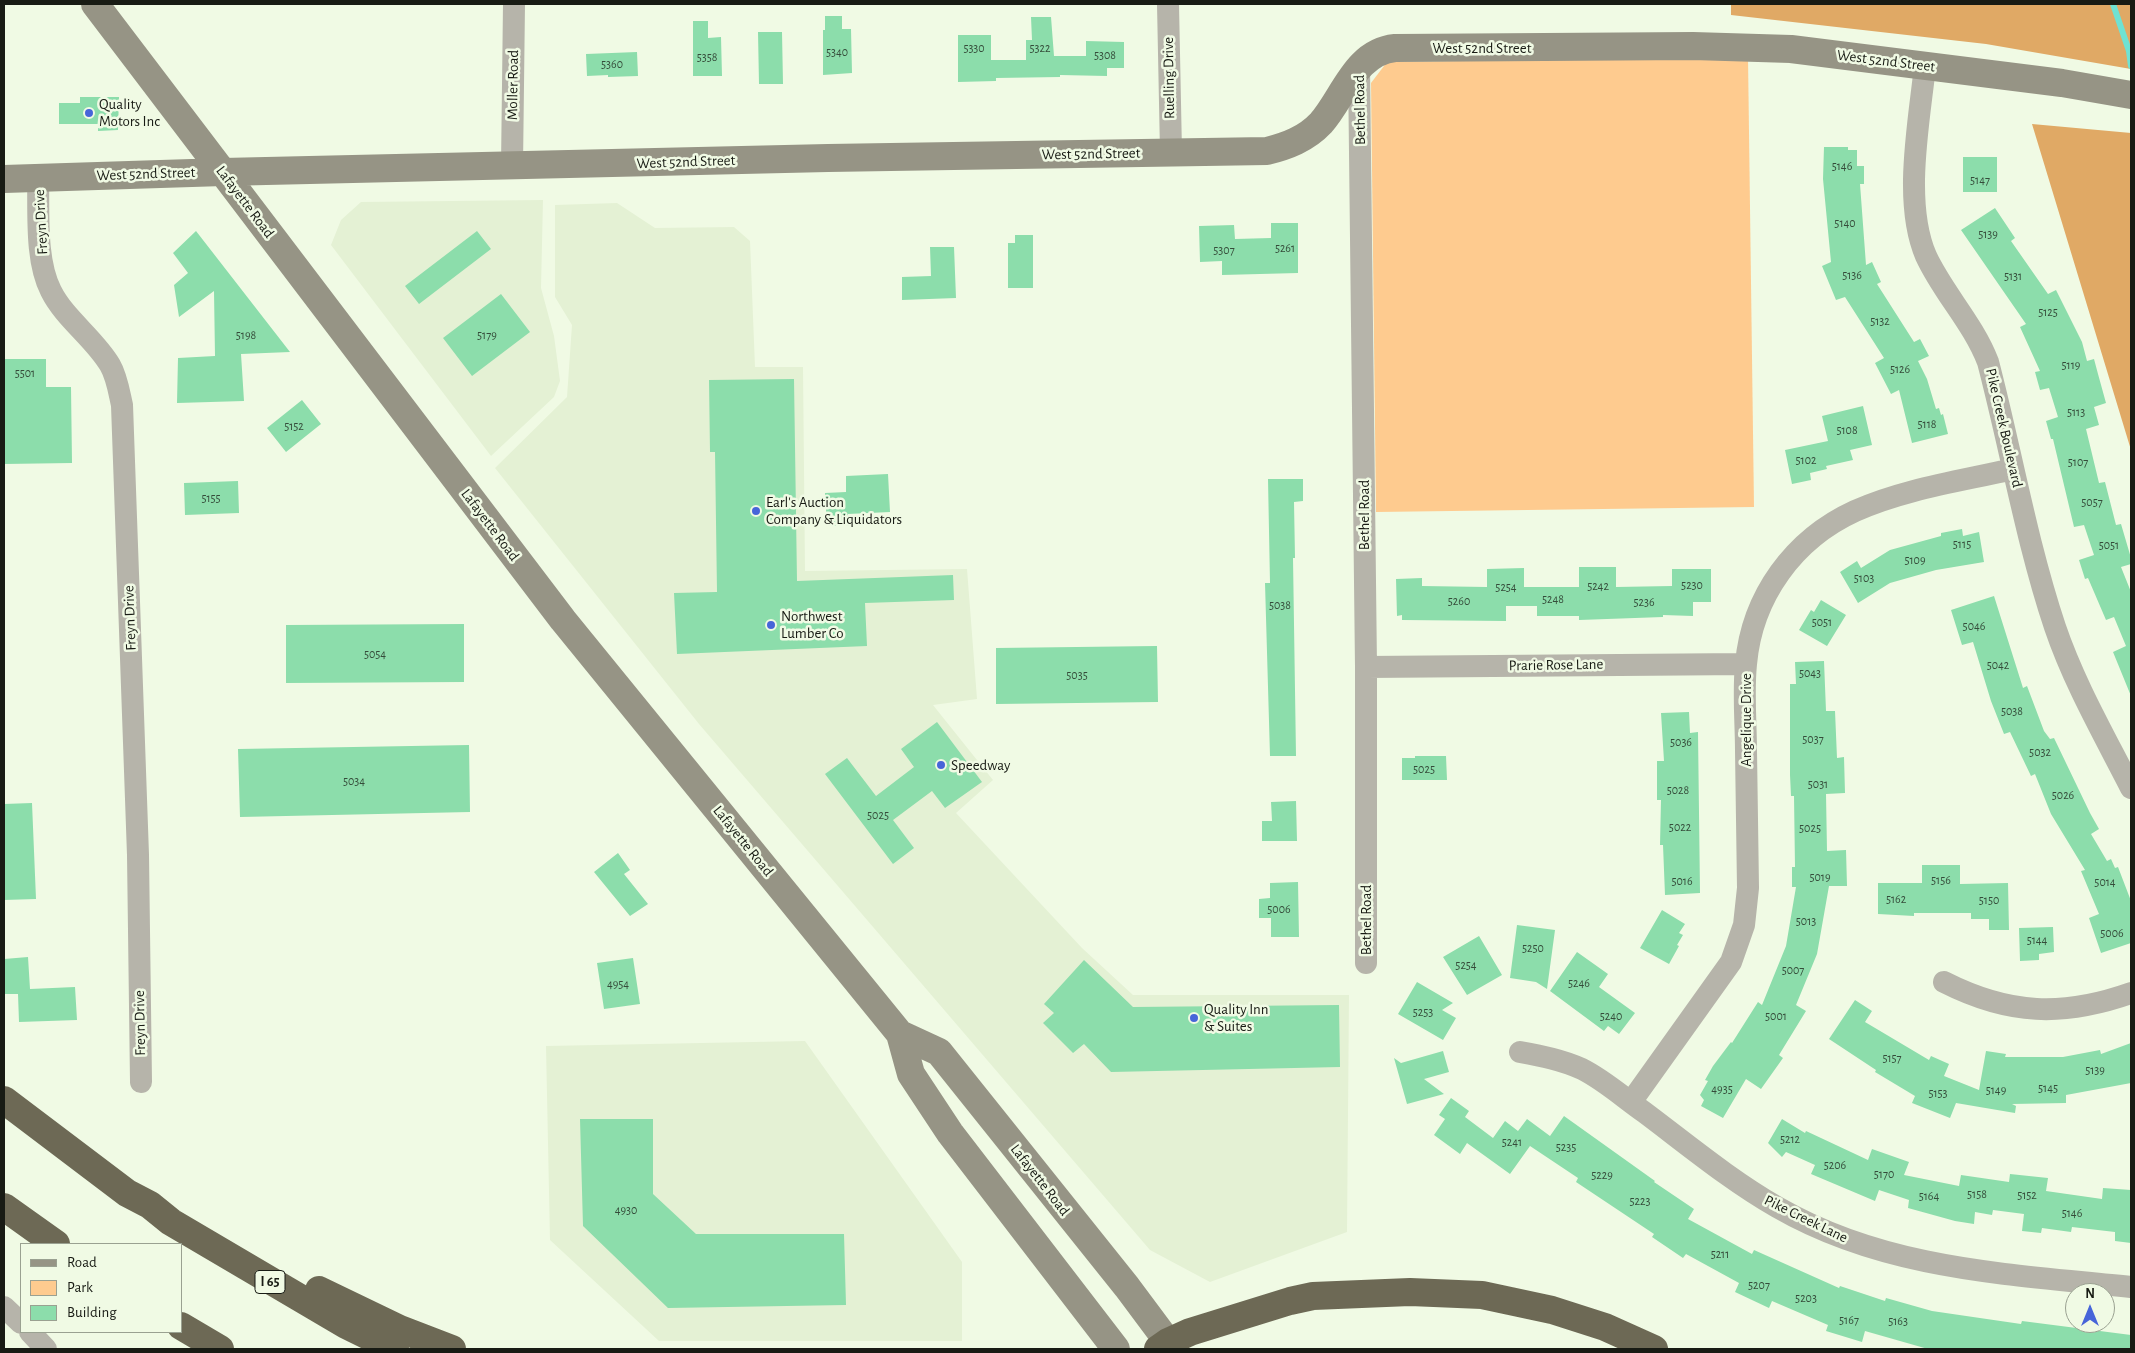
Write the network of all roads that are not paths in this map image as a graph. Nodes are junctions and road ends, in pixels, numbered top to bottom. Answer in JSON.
{"nodes":[{"id":1,"x":95,"y":4,"type":"edge"},
{"id":2,"x":514,"y":4,"type":"edge"},
{"id":3,"x":1168,"y":4,"type":"edge"},
{"id":4,"x":1925,"y":66,"type":"junction"},
{"id":5,"x":1360,"y":68,"type":"junction"},
{"id":6,"x":2131,"y":95,"type":"edge"},
{"id":7,"x":1171,"y":152,"type":"junction"},
{"id":8,"x":512,"y":166,"type":"junction"},
{"id":9,"x":222,"y":172,"type":"junction"},
{"id":10,"x":38,"y":178,"type":"junction"},
{"id":11,"x":4,"y":180,"type":"edge"},
{"id":12,"x":2013,"y":469,"type":"junction"},
{"id":13,"x":1746,"y":664,"type":"junction"},
{"id":14,"x":1366,"y":667,"type":"junction"},
{"id":15,"x":2131,"y":788,"type":"edge"},
{"id":16,"x":1366,"y":963,"type":"dead end"},
{"id":17,"x":1944,"y":982,"type":"dead end"},
{"id":18,"x":2131,"y":993,"type":"edge"},
{"id":19,"x":900,"y":1034,"type":"junction"},
{"id":20,"x":1520,"y":1052,"type":"dead end"},
{"id":21,"x":141,"y":1082,"type":"dead end"},
{"id":22,"x":4,"y":1100,"type":"edge"},
{"id":23,"x":1631,"y":1102,"type":"junction"},
{"id":24,"x":150,"y":1205,"type":"junction"},
{"id":25,"x":4,"y":1207,"type":"edge"},
{"id":26,"x":55,"y":1243,"type":"edge"},
{"id":27,"x":2131,"y":1287,"type":"edge"},
{"id":28,"x":4,"y":1307,"type":"edge"},
{"id":29,"x":20,"y":1322,"type":"edge"},
{"id":30,"x":182,"y":1329,"type":"edge"},
{"id":31,"x":182,"y":1329,"type":"edge"},
{"id":32,"x":31,"y":1333,"type":"edge"},
{"id":33,"x":1163,"y":1346,"type":"edge"},
{"id":34,"x":46,"y":1349,"type":"edge"},
{"id":35,"x":208,"y":1349,"type":"edge"},
{"id":36,"x":220,"y":1349,"type":"edge"},
{"id":37,"x":395,"y":1349,"type":"edge"},
{"id":38,"x":452,"y":1349,"type":"edge"},
{"id":39,"x":1116,"y":1349,"type":"edge"},
{"id":40,"x":1654,"y":1349,"type":"edge"}],
"edges":[{"from":1,"to":9,"type":"street","name":"Lafayette Road"},
{"from":2,"to":8,"type":"street","name":"Moller Road"},
{"from":3,"to":7,"type":"street","name":"Ruelling Drive"},
{"from":4,"to":5,"type":"street","name":"West 52nd Street"},
{"from":4,"to":6,"type":"street","name":"West 52nd Street"},
{"from":4,"to":12,"type":"street","name":"Pike Creek Boulevard"},
{"from":5,"to":7,"type":"street","name":"West 52nd Street"},
{"from":5,"to":14,"type":"street","name":"Bethel Road"},
{"from":7,"to":8,"type":"street","name":"West 52nd Street"},
{"from":8,"to":9,"type":"street","name":"West 52nd Street"},
{"from":9,"to":10,"type":"street","name":"West 52nd Street"},
{"from":9,"to":19,"type":"street","name":"Lafayette Road"},
{"from":10,"to":11,"type":"street","name":"West 52nd Street"},
{"from":10,"to":21,"type":"street","name":"Freyn Drive"},
{"from":12,"to":13,"type":"street","name":"Angelique Drive"},
{"from":12,"to":15,"type":"street","name":"Pike Creek Boulevard"},
{"from":13,"to":14,"type":"street","name":"Prarie Rose Lane"},
{"from":13,"to":23,"type":"street","name":"Angelique Drive"},
{"from":14,"to":16,"type":"street","name":"Bethel Road"},
{"from":17,"to":18,"type":"street"},
{"from":19,"to":33,"type":"street","name":"Lafayette Road"},
{"from":19,"to":39,"type":"street","name":"Lafayette Road"},
{"from":20,"to":23,"type":"street","name":"Pike Creek Lane"},
{"from":22,"to":24,"type":"highway","number":"I 65"},
{"from":23,"to":27,"type":"street","name":"Pike Creek Lane"},
{"from":24,"to":37,"type":"highway","number":"I 65"},
{"from":24,"to":38,"type":"highway"},
{"from":25,"to":26,"type":"highway"},
{"from":28,"to":29,"type":"street"},
{"from":30,"to":35,"type":"highway"},
{"from":31,"to":36,"type":"highway"},
{"from":32,"to":34,"type":"street"},
{"from":33,"to":40,"type":"highway"}]}
